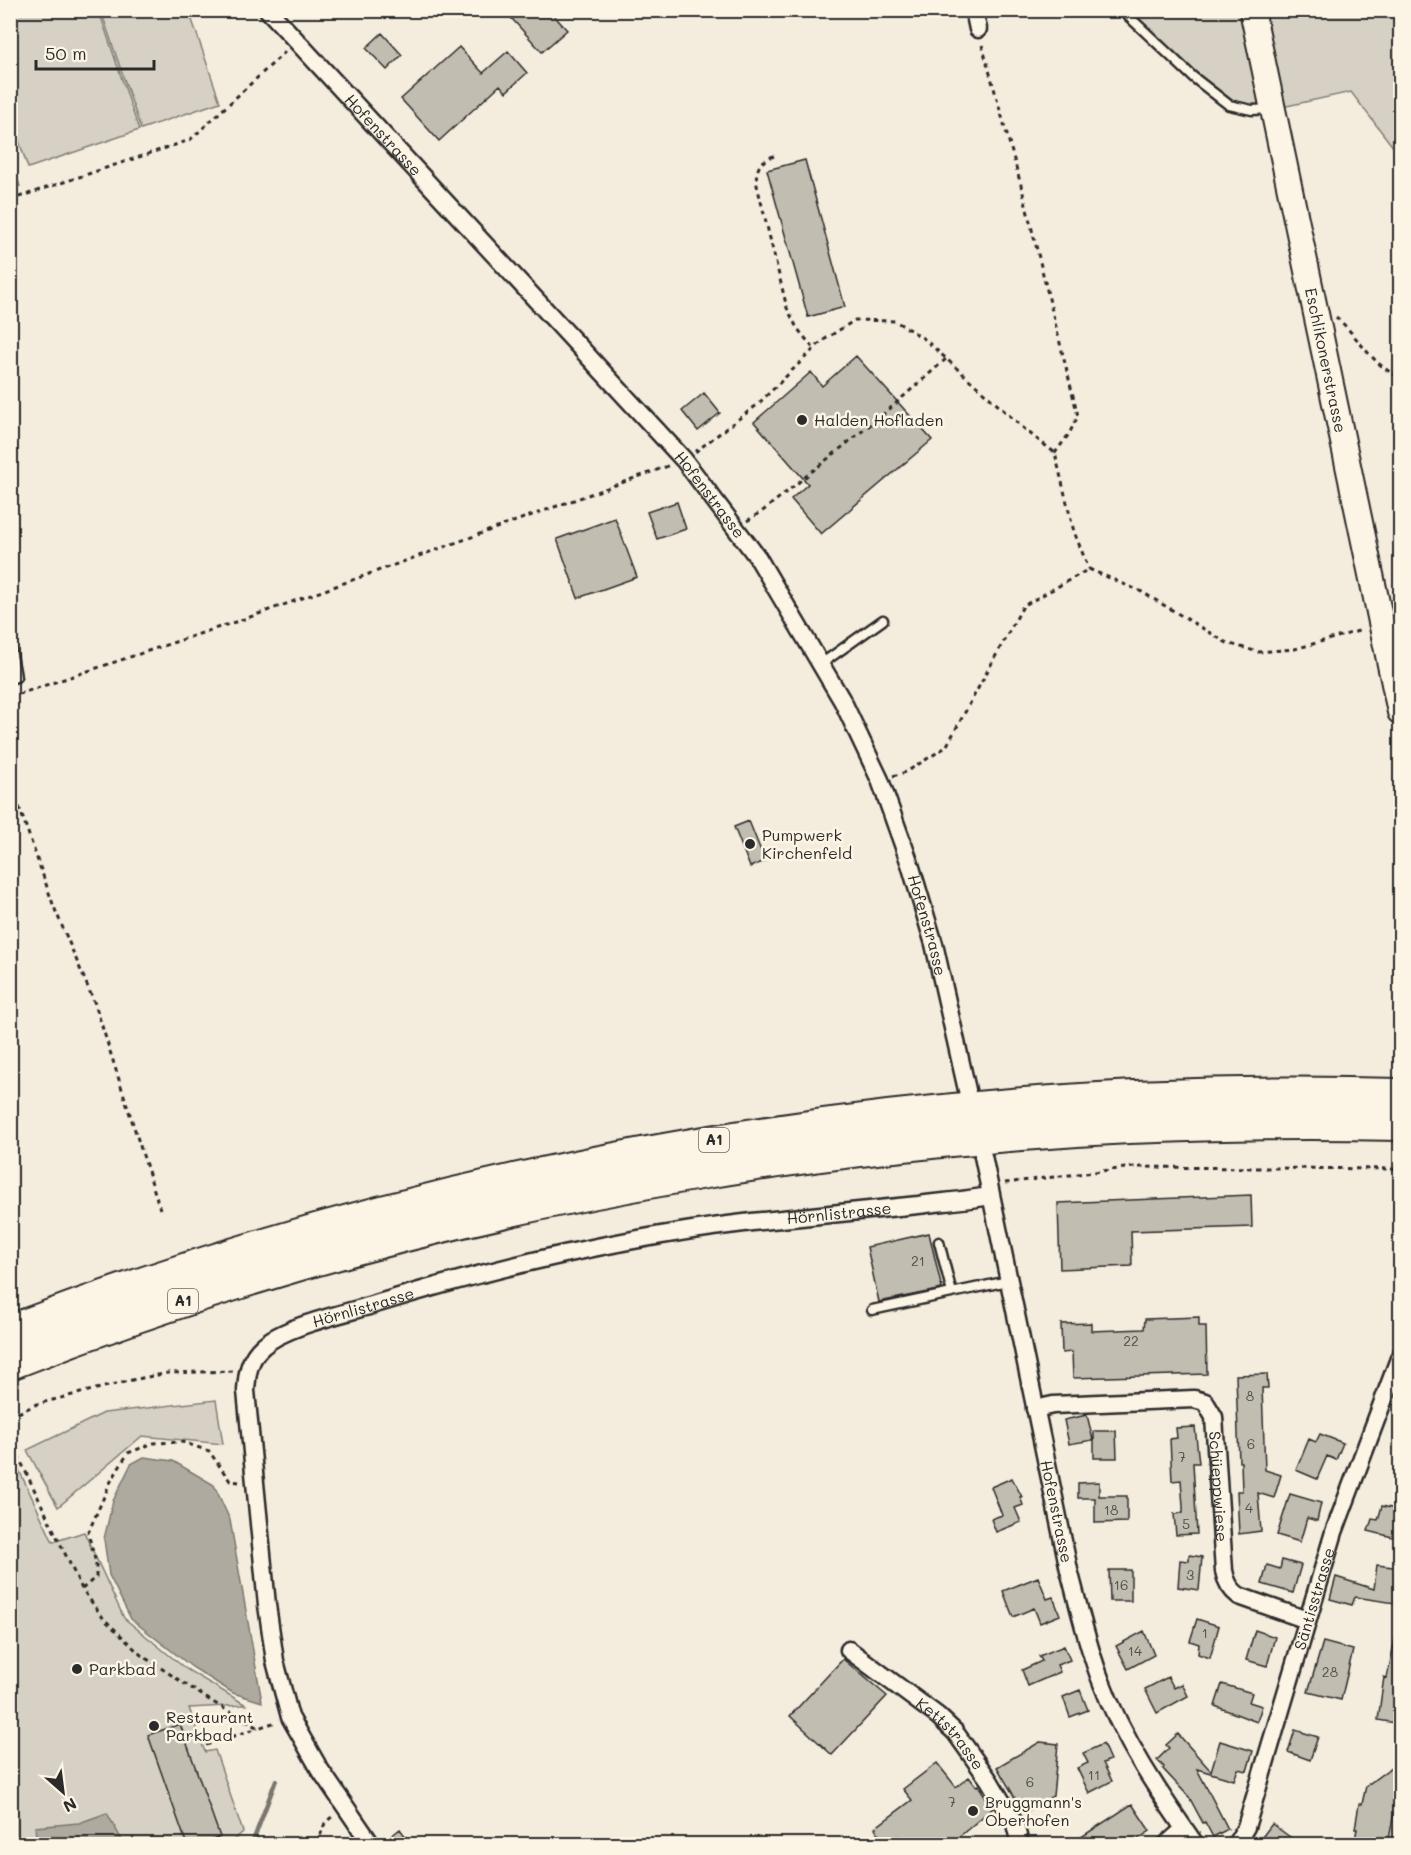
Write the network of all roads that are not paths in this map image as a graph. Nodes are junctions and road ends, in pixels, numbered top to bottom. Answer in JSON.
{"nodes":[{"id":1,"x":268,"y":10,"type":"edge"},
{"id":2,"x":974,"y":10,"type":"edge"},
{"id":3,"x":1122,"y":10,"type":"edge"},
{"id":4,"x":1252,"y":10,"type":"edge"},
{"id":5,"x":978,"y":29,"type":"road end"},
{"id":6,"x":1273,"y":109,"type":"junction"},
{"id":7,"x":883,"y":620,"type":"dead end"},
{"id":8,"x":10,"y":644,"type":"edge"},
{"id":9,"x":822,"y":664,"type":"junction"},
{"id":10,"x":10,"y":679,"type":"edge"},
{"id":11,"x":1401,"y":711,"type":"edge"},
{"id":12,"x":967,"y":1090,"type":"dead end"},
{"id":13,"x":1401,"y":1095,"type":"edge"},
{"id":14,"x":1401,"y":1124,"type":"edge"},
{"id":15,"x":983,"y":1156,"type":"dead end"},
{"id":16,"x":989,"y":1191,"type":"junction"},
{"id":17,"x":939,"y":1242,"type":"dead end"},
{"id":18,"x":1008,"y":1281,"type":"junction"},
{"id":19,"x":952,"y":1293,"type":"junction"},
{"id":20,"x":872,"y":1310,"type":"dead end"},
{"id":21,"x":10,"y":1331,"type":"edge"},
{"id":22,"x":1401,"y":1356,"type":"edge"},
{"id":23,"x":10,"y":1363,"type":"edge"},
{"id":24,"x":1396,"y":1379,"type":"edge"},
{"id":25,"x":1035,"y":1409,"type":"junction"},
{"id":26,"x":1307,"y":1620,"type":"junction"},
{"id":27,"x":849,"y":1650,"type":"dead end"},
{"id":28,"x":1184,"y":1829,"type":"junction"},
{"id":29,"x":371,"y":1845,"type":"edge"},
{"id":30,"x":1020,"y":1845,"type":"edge"},
{"id":31,"x":1167,"y":1845,"type":"edge"},
{"id":32,"x":1195,"y":1845,"type":"edge"},
{"id":33,"x":1236,"y":1845,"type":"edge"}],
"edges":[{"from":1,"to":9,"type":"street","name":"Hofenstrasse"},
{"from":2,"to":5,"type":"street"},
{"from":3,"to":6,"type":"lane"},
{"from":4,"to":6,"type":"main road","name":"Eschlikonerstrasse"},
{"from":6,"to":11,"type":"main road","name":"Eschlikonerstrasse"},
{"from":7,"to":9,"type":"lane"},
{"from":8,"to":10,"type":"lane"},
{"from":9,"to":12,"type":"street","name":"Hofenstrasse"},
{"from":13,"to":21,"type":"highway","number":"A1"},
{"from":14,"to":23,"type":"highway","number":"A1"},
{"from":15,"to":16,"type":"street","name":"Hofenstrasse"},
{"from":16,"to":18,"type":"street","name":"Hofenstrasse"},
{"from":16,"to":29,"type":"street","name":"Hörnlistrasse"},
{"from":17,"to":19,"type":"lane"},
{"from":18,"to":19,"type":"lane"},
{"from":18,"to":25,"type":"street","name":"Hofenstrasse"},
{"from":19,"to":20,"type":"lane"},
{"from":22,"to":24,"type":"street","name":"Säntisstrasse"},
{"from":24,"to":26,"type":"street","name":"Säntisstrasse"},
{"from":25,"to":26,"type":"street","name":"Schüeppwiese"},
{"from":25,"to":28,"type":"street","name":"Hofenstrasse"},
{"from":26,"to":33,"type":"street","name":"Säntisstrasse"},
{"from":27,"to":30,"type":"street","name":"Kettstrasse"},
{"from":28,"to":31,"type":"street"},
{"from":28,"to":32,"type":"street","name":"Hofenstrasse"}]}
